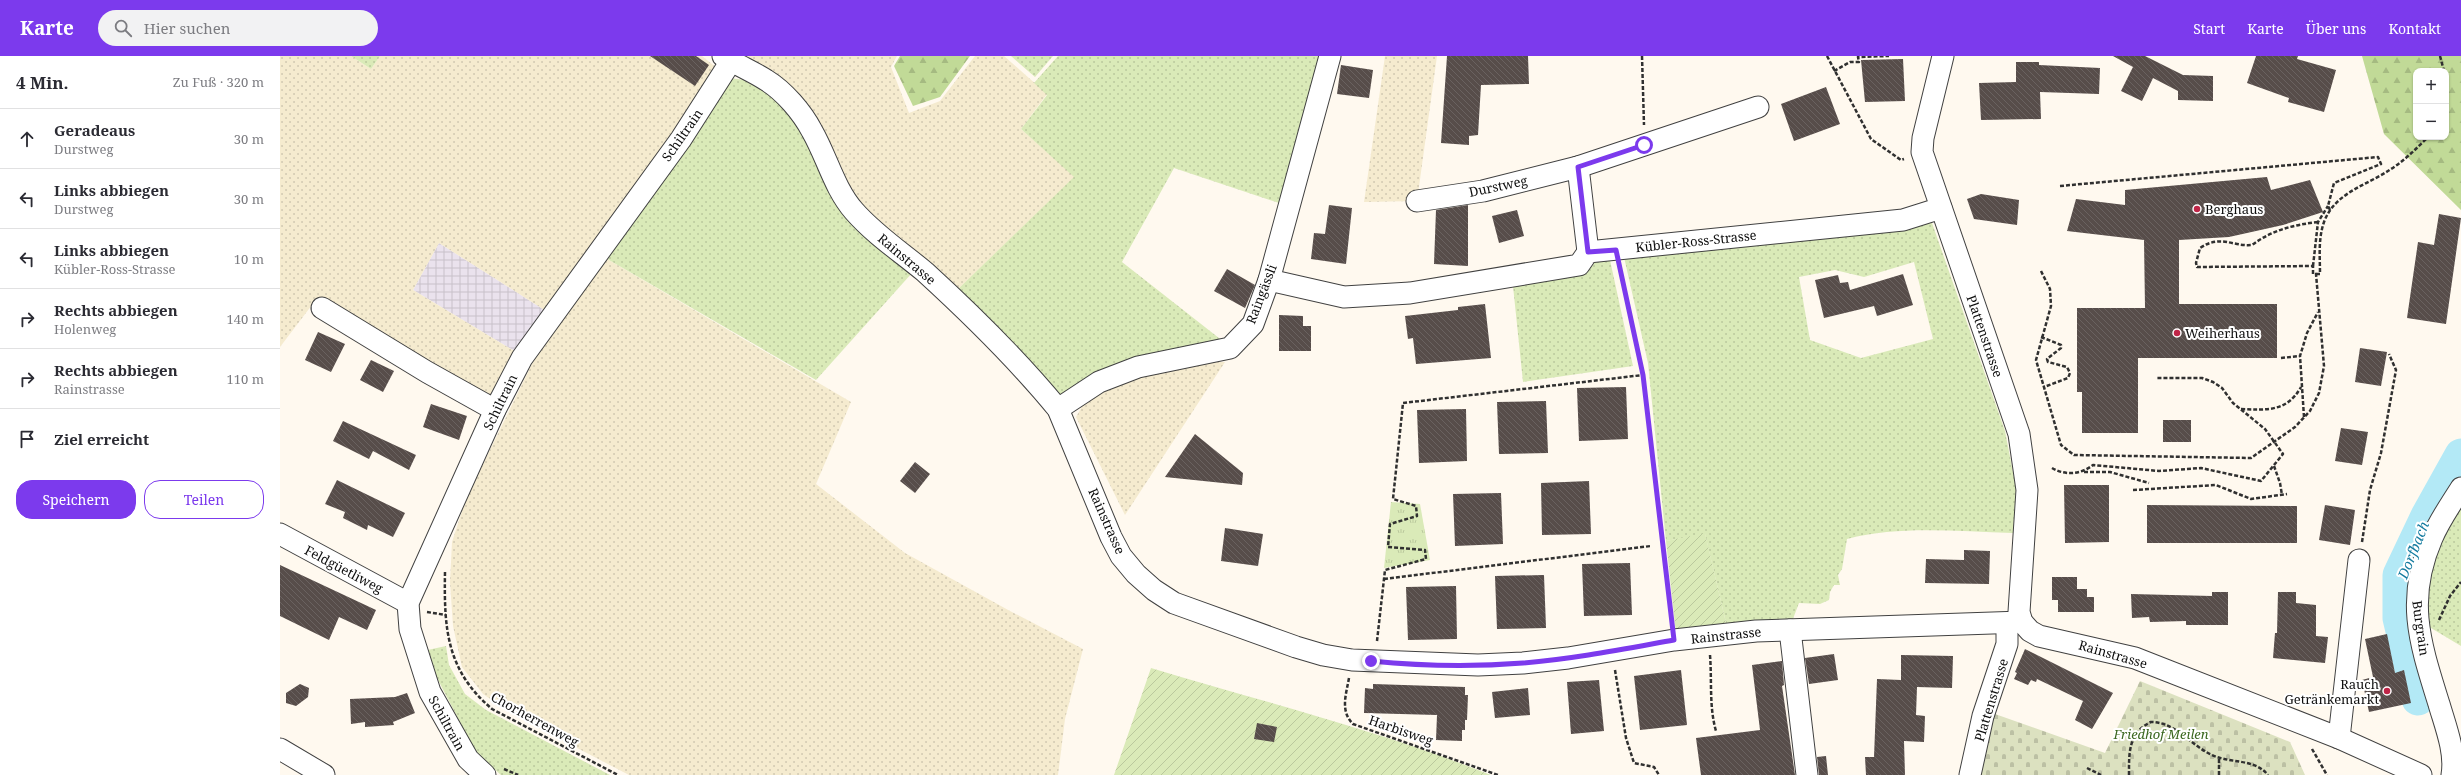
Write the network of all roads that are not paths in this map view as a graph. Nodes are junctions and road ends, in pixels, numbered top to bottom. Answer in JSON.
{"nodes":[{"id":1,"x":1330,"y":56,"type":"edge"},
{"id":2,"x":1943,"y":56,"type":"edge"},
{"id":3,"x":727,"y":58,"type":"edge"},
{"id":4,"x":1758,"y":107,"type":"dead end"},
{"id":5,"x":1578,"y":167,"type":"junction"},
{"id":6,"x":1417,"y":201,"type":"dead end"},
{"id":7,"x":1941,"y":208,"type":"junction"},
{"id":8,"x":1588,"y":252,"type":"junction"},
{"id":9,"x":1268,"y":280,"type":"junction"},
{"id":10,"x":322,"y":308,"type":"dead end"},
{"id":11,"x":1058,"y":408,"type":"junction"},
{"id":12,"x":495,"y":410,"type":"junction"},
{"id":13,"x":2461,"y":488,"type":"edge"},
{"id":14,"x":280,"y":534,"type":"edge"},
{"id":15,"x":2359,"y":560,"type":"road end"},
{"id":16,"x":408,"y":603,"type":"junction"},
{"id":17,"x":2015,"y":623,"type":"junction"},
{"id":18,"x":1790,"y":630,"type":"junction"},
{"id":19,"x":2338,"y":738,"type":"junction"},
{"id":20,"x":280,"y":749,"type":"edge"},
{"id":21,"x":324,"y":775,"type":"edge"},
{"id":22,"x":485,"y":775,"type":"edge"},
{"id":23,"x":1807,"y":775,"type":"edge"},
{"id":24,"x":1970,"y":775,"type":"edge"},
{"id":25,"x":2421,"y":775,"type":"edge"},
{"id":26,"x":2452,"y":775,"type":"edge"}],
"edges":[{"from":1,"to":9,"type":"street","name":"Raingässli"},
{"from":2,"to":7,"type":"street","name":"Plattenstrasse"},
{"from":3,"to":11,"type":"street","name":"Rainstrasse"},
{"from":3,"to":12,"type":"street","name":"Schiltrain"},
{"from":4,"to":5,"type":"street","name":"Durstweg"},
{"from":5,"to":6,"type":"street","name":"Durstweg"},
{"from":5,"to":8,"type":"street"},
{"from":7,"to":8,"type":"street","name":"Kübler-Ross-Strasse"},
{"from":7,"to":17,"type":"street","name":"Plattenstrasse"},
{"from":8,"to":9,"type":"street"},
{"from":9,"to":11,"type":"street","name":"Raingässli"},
{"from":10,"to":12,"type":"street"},
{"from":11,"to":18,"type":"street","name":"Rainstrasse"},
{"from":12,"to":16,"type":"street","name":"Schiltrain"},
{"from":13,"to":26,"type":"street","name":"Burgrain"},
{"from":14,"to":16,"type":"street","name":"Feldgüetliweg"},
{"from":15,"to":19,"type":"street"},
{"from":16,"to":22,"type":"street","name":"Schiltrain"},
{"from":17,"to":18,"type":"street","name":"Rainstrasse"},
{"from":17,"to":19,"type":"street","name":"Rainstrasse"},
{"from":17,"to":24,"type":"street","name":"Plattenstrasse"},
{"from":18,"to":23,"type":"street"},
{"from":19,"to":25,"type":"street","name":"Rainstrasse"},
{"from":20,"to":21,"type":"street"}]}
